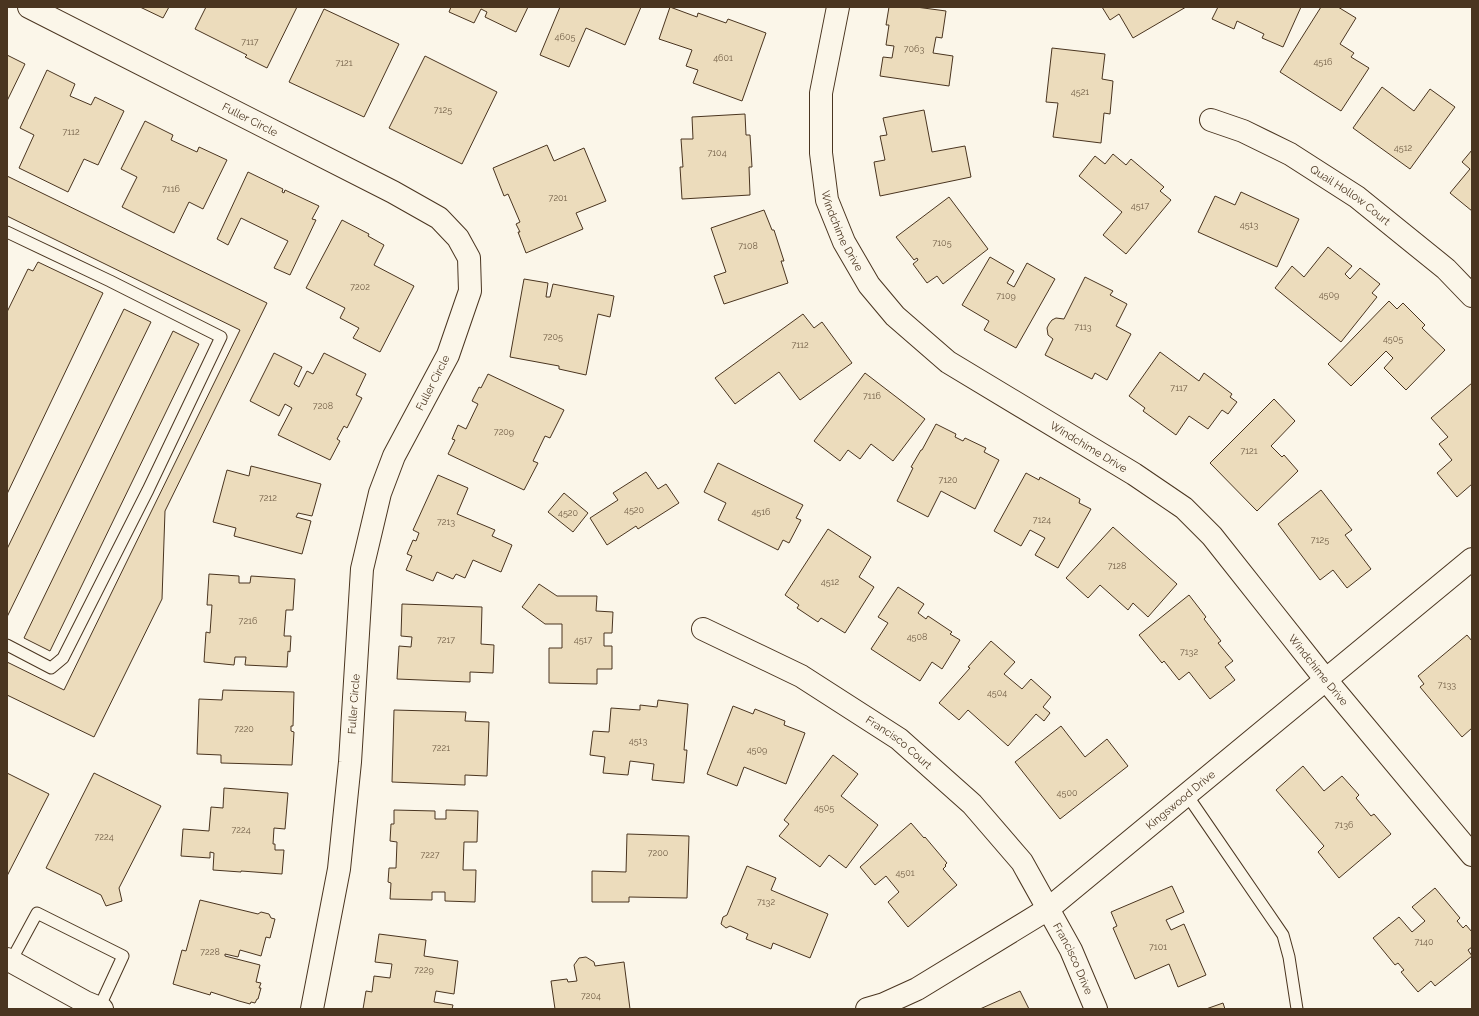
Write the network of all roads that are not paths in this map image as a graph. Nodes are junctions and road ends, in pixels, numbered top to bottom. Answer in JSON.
{"nodes":[{"id":1,"x":29,"y":7,"type":"edge"},
{"id":2,"x":831,"y":10,"type":"edge"},
{"id":3,"x":1211,"y":120,"type":"dead end"},
{"id":4,"x":7,"y":232,"type":"edge"},
{"id":5,"x":1472,"y":296,"type":"edge"},
{"id":6,"x":1472,"y":559,"type":"edge"},
{"id":7,"x":703,"y":629,"type":"dead end"},
{"id":8,"x":7,"y":645,"type":"edge"},
{"id":9,"x":1326,"y":680,"type":"junction"},
{"id":10,"x":1187,"y":794,"type":"junction"},
{"id":11,"x":1472,"y":855,"type":"edge"},
{"id":12,"x":1048,"y":909,"type":"junction"},
{"id":13,"x":9,"y":960,"type":"edge"},
{"id":14,"x":100,"y":1008,"type":"edge"},
{"id":15,"x":879,"y":1008,"type":"edge"},
{"id":16,"x":312,"y":1009,"type":"edge"},
{"id":17,"x":1096,"y":1009,"type":"edge"},
{"id":18,"x":1297,"y":1009,"type":"edge"}],
"edges":[{"from":1,"to":16,"type":"street","name":"Fuller Circle"},
{"from":2,"to":9,"type":"street","name":"Windchime Drive"},
{"from":3,"to":5,"type":"street","name":"Quail Hollow Court"},
{"from":4,"to":8,"type":"lane"},
{"from":6,"to":9,"type":"street","name":"Kingswood Drive"},
{"from":7,"to":12,"type":"street","name":"Francisco Court"},
{"from":9,"to":10,"type":"street","name":"Kingswood Drive"},
{"from":9,"to":11,"type":"street","name":"Windchime Drive"},
{"from":10,"to":12,"type":"street","name":"Kingswood Drive"},
{"from":10,"to":18,"type":"lane"},
{"from":12,"to":15,"type":"street","name":"Kingswood Drive"},
{"from":12,"to":17,"type":"street","name":"Francisco Drive"},
{"from":13,"to":14,"type":"street"},
{"from":13,"to":14,"type":"lane"}]}
